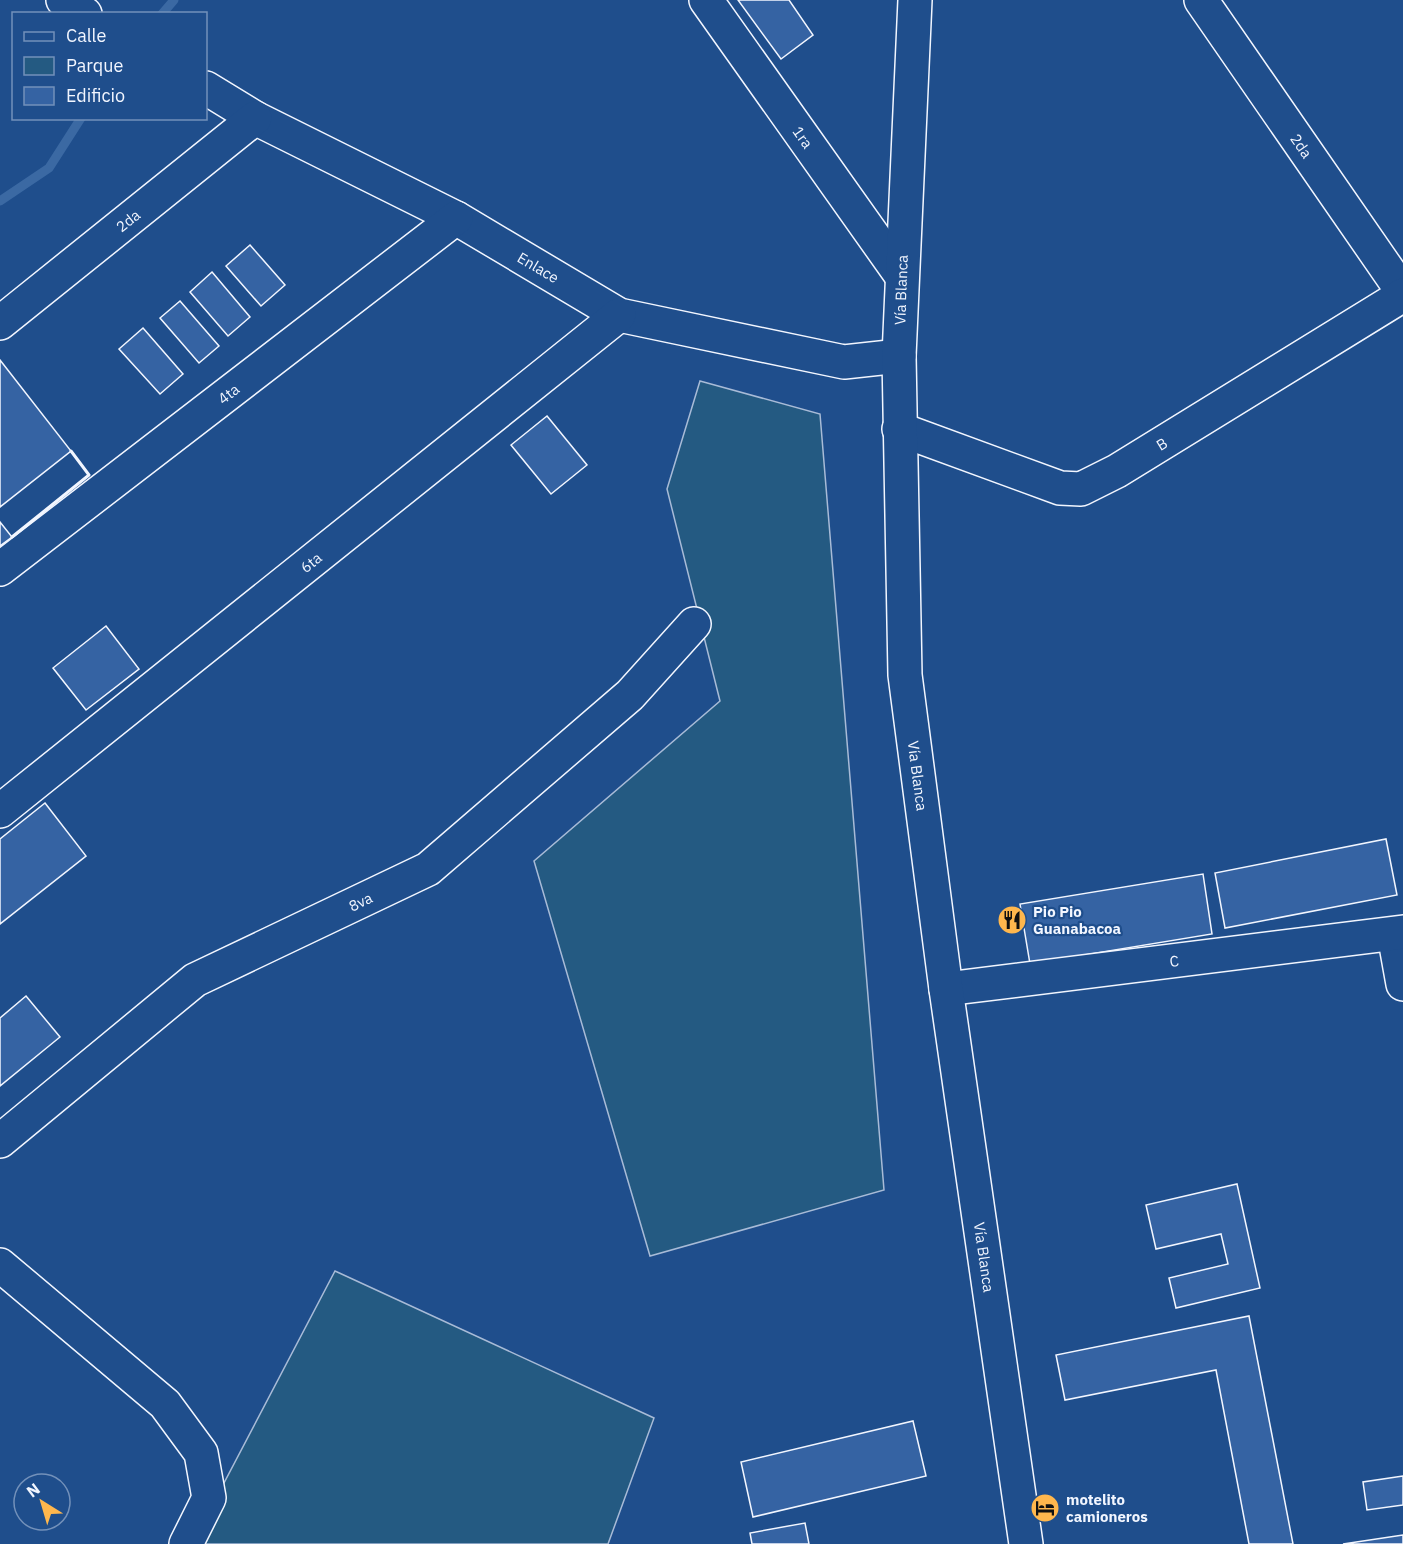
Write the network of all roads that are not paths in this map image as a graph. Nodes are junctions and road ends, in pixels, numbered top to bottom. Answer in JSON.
{"nodes":[{"id":1,"x":63,"y":0,"type":"edge"},
{"id":2,"x":706,"y":0,"type":"edge"},
{"id":3,"x":915,"y":0,"type":"edge"},
{"id":4,"x":1201,"y":0,"type":"edge"},
{"id":5,"x":82,"y":12,"type":"edge"},
{"id":6,"x":207,"y":89,"type":"edge"},
{"id":7,"x":255,"y":118,"type":"junction"},
{"id":8,"x":456,"y":218,"type":"junction"},
{"id":9,"x":901,"y":275,"type":"junction"},
{"id":10,"x":1403,"y":293,"type":"edge"},
{"id":11,"x":619,"y":315,"type":"junction"},
{"id":12,"x":0,"y":323,"type":"edge"},
{"id":13,"x":899,"y":356,"type":"junction"},
{"id":14,"x":899,"y":429,"type":"junction"},
{"id":15,"x":0,"y":569,"type":"edge"},
{"id":16,"x":694,"y":624,"type":"dead end"},
{"id":17,"x":0,"y":811,"type":"edge"},
{"id":18,"x":1398,"y":933,"type":"edge"},
{"id":19,"x":1403,"y":984,"type":"edge"},
{"id":20,"x":946,"y":989,"type":"junction"},
{"id":21,"x":0,"y":1141,"type":"edge"},
{"id":22,"x":0,"y":1265,"type":"edge"},
{"id":23,"x":186,"y":1544,"type":"edge"},
{"id":24,"x":1026,"y":1544,"type":"edge"}],
"edges":[{"from":1,"to":5,"type":"street"},
{"from":2,"to":9,"type":"street","name":"1ra"},
{"from":3,"to":9,"type":"street","name":"Vía Blanca"},
{"from":4,"to":10,"type":"street","name":"2da"},
{"from":6,"to":7,"type":"street","name":"Enlace"},
{"from":7,"to":8,"type":"street","name":"Enlace"},
{"from":7,"to":12,"type":"street","name":"2da"},
{"from":8,"to":11,"type":"street","name":"Enlace"},
{"from":8,"to":15,"type":"street","name":"4ta"},
{"from":9,"to":13,"type":"street","name":"Vía Blanca"},
{"from":10,"to":14,"type":"street","name":"B"},
{"from":11,"to":13,"type":"street","name":"Enlace"},
{"from":11,"to":17,"type":"street","name":"6ta"},
{"from":13,"to":14,"type":"street","name":"Vía Blanca"},
{"from":14,"to":20,"type":"street","name":"Vía Blanca"},
{"from":16,"to":21,"type":"street","name":"8va"},
{"from":18,"to":19,"type":"street"},
{"from":18,"to":20,"type":"street","name":"C"},
{"from":20,"to":24,"type":"street","name":"Vía Blanca"},
{"from":22,"to":23,"type":"street"}]}
